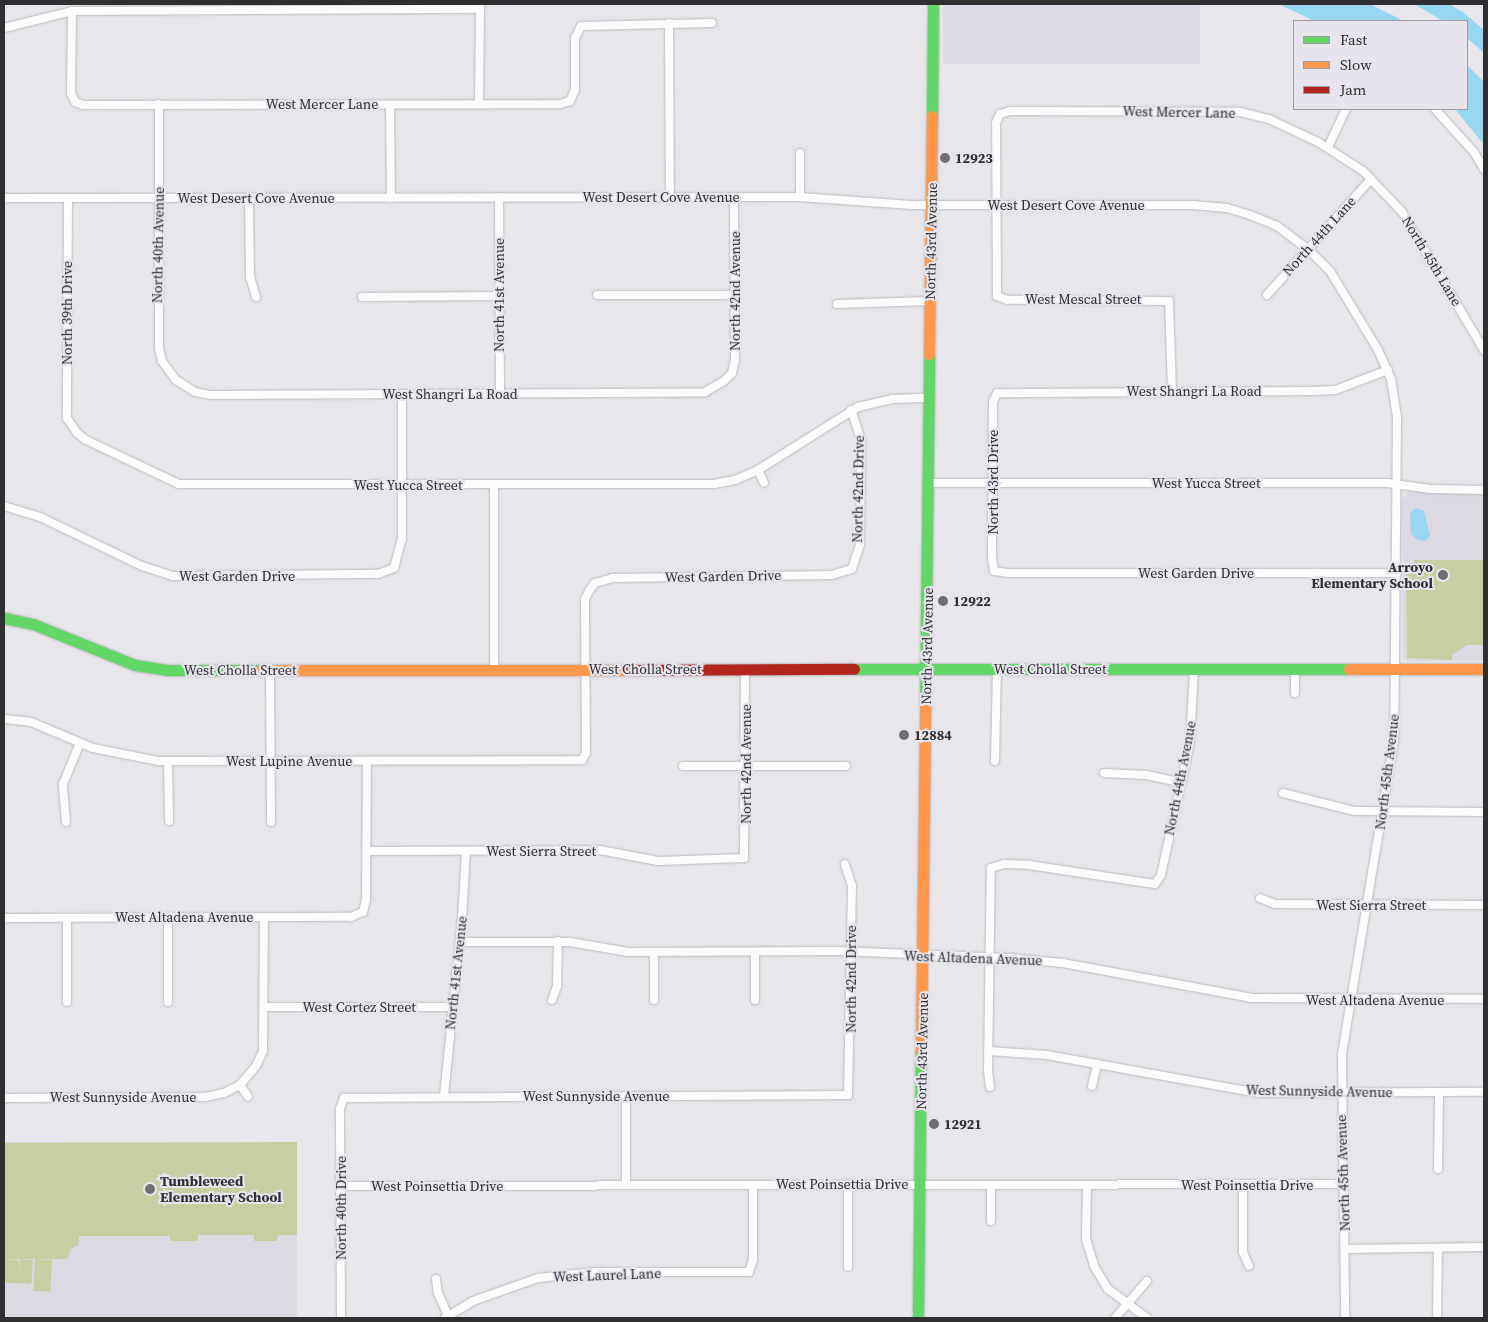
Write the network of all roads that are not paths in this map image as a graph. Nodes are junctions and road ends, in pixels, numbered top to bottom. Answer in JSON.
{"nodes":[{"id":1,"x":933,"y":4,"type":"edge"},
{"id":2,"x":358,"y":7,"type":"edge"},
{"id":3,"x":480,"y":7,"type":"edge"},
{"id":4,"x":174,"y":8,"type":"edge"},
{"id":5,"x":72,"y":11,"type":"junction"},
{"id":6,"x":669,"y":23,"type":"junction"},
{"id":7,"x":712,"y":23,"type":"dead end"},
{"id":8,"x":4,"y":28,"type":"edge"},
{"id":9,"x":159,"y":104,"type":"junction"},
{"id":10,"x":390,"y":104,"type":"junction"},
{"id":11,"x":479,"y":104,"type":"junction"},
{"id":12,"x":1346,"y":110,"type":"edge"},
{"id":13,"x":1436,"y":110,"type":"edge"},
{"id":14,"x":1328,"y":147,"type":"junction"},
{"id":15,"x":800,"y":153,"type":"dead end"},
{"id":16,"x":1484,"y":169,"type":"edge"},
{"id":17,"x":1371,"y":179,"type":"junction"},
{"id":18,"x":499,"y":197,"type":"junction"},
{"id":19,"x":670,"y":197,"type":"junction"},
{"id":20,"x":734,"y":197,"type":"junction"},
{"id":21,"x":800,"y":197,"type":"junction"},
{"id":22,"x":4,"y":198,"type":"edge"},
{"id":23,"x":159,"y":198,"type":"junction"},
{"id":24,"x":391,"y":198,"type":"junction"},
{"id":25,"x":68,"y":199,"type":"junction"},
{"id":26,"x":249,"y":199,"type":"junction"},
{"id":27,"x":931,"y":205,"type":"junction"},
{"id":28,"x":996,"y":205,"type":"junction"},
{"id":29,"x":1308,"y":249,"type":"junction"},
{"id":30,"x":597,"y":294,"type":"dead end"},
{"id":31,"x":1267,"y":294,"type":"dead end"},
{"id":32,"x":256,"y":296,"type":"dead end"},
{"id":33,"x":500,"y":296,"type":"junction"},
{"id":34,"x":735,"y":296,"type":"junction"},
{"id":35,"x":362,"y":297,"type":"dead end"},
{"id":36,"x":930,"y":302,"type":"junction"},
{"id":37,"x":837,"y":304,"type":"dead end"},
{"id":38,"x":1484,"y":350,"type":"edge"},
{"id":39,"x":1388,"y":370,"type":"junction"},
{"id":40,"x":176,"y":380,"type":"joint"},
{"id":41,"x":724,"y":381,"type":"joint"},
{"id":42,"x":1172,"y":391,"type":"junction"},
{"id":43,"x":500,"y":393,"type":"junction"},
{"id":44,"x":997,"y":393,"type":"joint"},
{"id":45,"x":402,"y":394,"type":"junction"},
{"id":46,"x":929,"y":398,"type":"junction"},
{"id":47,"x":851,"y":410,"type":"junction"},
{"id":48,"x":71,"y":426,"type":"joint"},
{"id":49,"x":758,"y":470,"type":"junction"},
{"id":50,"x":764,"y":483,"type":"dead end"},
{"id":51,"x":928,"y":483,"type":"junction"},
{"id":52,"x":993,"y":483,"type":"junction"},
{"id":53,"x":1396,"y":484,"type":"junction"},
{"id":54,"x":403,"y":485,"type":"junction"},
{"id":55,"x":494,"y":485,"type":"junction"},
{"id":56,"x":1484,"y":490,"type":"edge"},
{"id":57,"x":4,"y":506,"type":"edge"},
{"id":58,"x":852,"y":569,"type":"joint"},
{"id":59,"x":994,"y":571,"type":"joint"},
{"id":60,"x":1397,"y":573,"type":"junction"},
{"id":61,"x":4,"y":618,"type":"edge"},
{"id":62,"x":927,"y":668,"type":"junction"},
{"id":63,"x":1397,"y":668,"type":"junction"},
{"id":64,"x":746,"y":669,"type":"junction"},
{"id":65,"x":997,"y":669,"type":"junction"},
{"id":66,"x":1295,"y":669,"type":"junction"},
{"id":67,"x":1484,"y":669,"type":"edge"},
{"id":68,"x":270,"y":670,"type":"junction"},
{"id":69,"x":494,"y":670,"type":"junction"},
{"id":70,"x":586,"y":670,"type":"junction"},
{"id":71,"x":1194,"y":670,"type":"junction"},
{"id":72,"x":1295,"y":693,"type":"dead end"},
{"id":73,"x":4,"y":719,"type":"edge"},
{"id":74,"x":80,"y":743,"type":"junction"},
{"id":75,"x":168,"y":761,"type":"junction"},
{"id":76,"x":367,"y":761,"type":"junction"},
{"id":77,"x":271,"y":762,"type":"junction"},
{"id":78,"x":995,"y":762,"type":"dead end"},
{"id":79,"x":683,"y":766,"type":"dead end"},
{"id":80,"x":746,"y":766,"type":"junction"},
{"id":81,"x":846,"y":766,"type":"dead end"},
{"id":82,"x":1104,"y":773,"type":"dead end"},
{"id":83,"x":1180,"y":782,"type":"junction"},
{"id":84,"x":1283,"y":793,"type":"dead end"},
{"id":85,"x":1383,"y":812,"type":"junction"},
{"id":86,"x":1484,"y":812,"type":"edge"},
{"id":87,"x":169,"y":821,"type":"dead end"},
{"id":88,"x":66,"y":822,"type":"dead end"},
{"id":89,"x":271,"y":822,"type":"dead end"},
{"id":90,"x":367,"y":851,"type":"junction"},
{"id":91,"x":466,"y":851,"type":"junction"},
{"id":92,"x":744,"y":858,"type":"joint"},
{"id":93,"x":845,"y":864,"type":"dead end"},
{"id":94,"x":1260,"y":898,"type":"dead end"},
{"id":95,"x":1484,"y":905,"type":"edge"},
{"id":96,"x":1368,"y":906,"type":"junction"},
{"id":97,"x":264,"y":917,"type":"junction"},
{"id":98,"x":4,"y":918,"type":"edge"},
{"id":99,"x":67,"y":918,"type":"junction"},
{"id":100,"x":168,"y":918,"type":"junction"},
{"id":101,"x":558,"y":941,"type":"junction"},
{"id":102,"x":460,"y":942,"type":"junction"},
{"id":103,"x":654,"y":952,"type":"junction"},
{"id":104,"x":755,"y":952,"type":"junction"},
{"id":105,"x":851,"y":952,"type":"junction"},
{"id":106,"x":923,"y":956,"type":"junction"},
{"id":107,"x":989,"y":957,"type":"junction"},
{"id":108,"x":1350,"y":999,"type":"junction"},
{"id":109,"x":1484,"y":999,"type":"edge"},
{"id":110,"x":552,"y":1000,"type":"dead end"},
{"id":111,"x":654,"y":1000,"type":"dead end"},
{"id":112,"x":755,"y":1000,"type":"dead end"},
{"id":113,"x":67,"y":1002,"type":"dead end"},
{"id":114,"x":168,"y":1002,"type":"dead end"},
{"id":115,"x":264,"y":1007,"type":"junction"},
{"id":116,"x":453,"y":1007,"type":"junction"},
{"id":117,"x":988,"y":1051,"type":"junction"},
{"id":118,"x":1097,"y":1064,"type":"junction"},
{"id":119,"x":240,"y":1085,"type":"junction"},
{"id":120,"x":1092,"y":1086,"type":"dead end"},
{"id":121,"x":990,"y":1088,"type":"dead end"},
{"id":122,"x":1341,"y":1092,"type":"junction"},
{"id":123,"x":1484,"y":1092,"type":"edge"},
{"id":124,"x":1439,"y":1093,"type":"junction"},
{"id":125,"x":848,"y":1095,"type":"joint"},
{"id":126,"x":444,"y":1096,"type":"junction"},
{"id":127,"x":626,"y":1096,"type":"junction"},
{"id":128,"x":248,"y":1097,"type":"dead end"},
{"id":129,"x":4,"y":1098,"type":"edge"},
{"id":130,"x":344,"y":1098,"type":"joint"},
{"id":131,"x":1438,"y":1169,"type":"dead end"},
{"id":132,"x":848,"y":1184,"type":"junction"},
{"id":133,"x":920,"y":1184,"type":"junction"},
{"id":134,"x":1243,"y":1184,"type":"junction"},
{"id":135,"x":1344,"y":1184,"type":"junction"},
{"id":136,"x":626,"y":1185,"type":"junction"},
{"id":137,"x":753,"y":1185,"type":"junction"},
{"id":138,"x":992,"y":1185,"type":"junction"},
{"id":139,"x":1087,"y":1185,"type":"junction"},
{"id":140,"x":340,"y":1186,"type":"junction"},
{"id":141,"x":991,"y":1222,"type":"dead end"},
{"id":142,"x":1484,"y":1247,"type":"edge"},
{"id":143,"x":1346,"y":1249,"type":"junction"},
{"id":144,"x":1438,"y":1250,"type":"junction"},
{"id":145,"x":1248,"y":1266,"type":"dead end"},
{"id":146,"x":848,"y":1267,"type":"dead end"},
{"id":147,"x":436,"y":1279,"type":"dead end"},
{"id":148,"x":1147,"y":1281,"type":"dead end"},
{"id":149,"x":1127,"y":1305,"type":"junction"},
{"id":150,"x":341,"y":1318,"type":"edge"},
{"id":151,"x":447,"y":1318,"type":"edge"},
{"id":152,"x":918,"y":1318,"type":"edge"},
{"id":153,"x":1115,"y":1318,"type":"edge"},
{"id":154,"x":1148,"y":1318,"type":"edge"},
{"id":155,"x":1345,"y":1318,"type":"edge"},
{"id":156,"x":1437,"y":1318,"type":"edge"}],
"edges":[{"from":1,"to":27,"type":"street","name":"North 43rd Avenue"},
{"from":2,"to":3,"type":"street"},
{"from":2,"to":4,"type":"street"},
{"from":3,"to":11,"type":"street"},
{"from":4,"to":5,"type":"street"},
{"from":5,"to":8,"type":"street"},
{"from":5,"to":9,"type":"street","name":"West Mercer Lane"},
{"from":6,"to":7,"type":"street"},
{"from":6,"to":11,"type":"street","name":"West Mercer Lane"},
{"from":6,"to":19,"type":"street"},
{"from":9,"to":10,"type":"street","name":"West Mercer Lane"},
{"from":9,"to":23,"type":"street","name":"North 40th Avenue"},
{"from":10,"to":11,"type":"street","name":"West Mercer Lane"},
{"from":10,"to":24,"type":"street"},
{"from":12,"to":14,"type":"street"},
{"from":13,"to":16,"type":"street"},
{"from":14,"to":17,"type":"street","name":"West Mercer Lane"},
{"from":14,"to":28,"type":"street","name":"West Mercer Lane"},
{"from":15,"to":21,"type":"street"},
{"from":17,"to":29,"type":"street","name":"North 44th Lane"},
{"from":17,"to":38,"type":"street","name":"North 45th Lane"},
{"from":18,"to":19,"type":"street","name":"West Desert Cove Avenue"},
{"from":18,"to":24,"type":"street","name":"West Desert Cove Avenue"},
{"from":18,"to":33,"type":"street","name":"North 41st Avenue"},
{"from":19,"to":20,"type":"street","name":"West Desert Cove Avenue"},
{"from":20,"to":21,"type":"street","name":"West Desert Cove Avenue"},
{"from":20,"to":34,"type":"street","name":"North 42nd Avenue"},
{"from":21,"to":27,"type":"street","name":"West Desert Cove Avenue"},
{"from":22,"to":25,"type":"street","name":"West Desert Cove Avenue"},
{"from":23,"to":25,"type":"street","name":"West Desert Cove Avenue"},
{"from":23,"to":26,"type":"street","name":"West Desert Cove Avenue"},
{"from":23,"to":40,"type":"street","name":"North 40th Avenue"},
{"from":24,"to":26,"type":"street","name":"West Desert Cove Avenue"},
{"from":25,"to":48,"type":"street","name":"North 39th Drive"},
{"from":26,"to":32,"type":"street"},
{"from":27,"to":28,"type":"street","name":"West Desert Cove Avenue"},
{"from":27,"to":36,"type":"street","name":"North 43rd Avenue"},
{"from":28,"to":29,"type":"street","name":"West Desert Cove Avenue"},
{"from":28,"to":42,"type":"street","name":"West Mescal Street"},
{"from":29,"to":31,"type":"street","name":"North 44th Lane"},
{"from":29,"to":39,"type":"street","name":"North 45th Avenue"},
{"from":30,"to":34,"type":"street"},
{"from":33,"to":35,"type":"street"},
{"from":33,"to":43,"type":"street","name":"North 41st Avenue"},
{"from":34,"to":41,"type":"street","name":"North 42nd Avenue"},
{"from":36,"to":37,"type":"street"},
{"from":36,"to":46,"type":"street","name":"North 43rd Avenue"},
{"from":39,"to":42,"type":"street","name":"West Shangri La Road"},
{"from":39,"to":53,"type":"street","name":"North 45th Avenue"},
{"from":40,"to":45,"type":"street","name":"West Shangri La Road"},
{"from":41,"to":43,"type":"street","name":"West Shangri La Road"},
{"from":42,"to":44,"type":"street","name":"West Shangri La Road"},
{"from":43,"to":45,"type":"street","name":"West Shangri La Road"},
{"from":44,"to":52,"type":"street","name":"North 43rd Drive"},
{"from":45,"to":54,"type":"street"},
{"from":46,"to":47,"type":"street","name":"West Yucca Street"},
{"from":46,"to":51,"type":"street","name":"North 43rd Avenue"},
{"from":47,"to":49,"type":"street","name":"West Yucca Street"},
{"from":47,"to":58,"type":"street","name":"North 42nd Drive"},
{"from":48,"to":54,"type":"street","name":"West Yucca Street"},
{"from":49,"to":50,"type":"street"},
{"from":49,"to":55,"type":"street","name":"West Yucca Street"},
{"from":51,"to":52,"type":"street","name":"West Yucca Street"},
{"from":51,"to":62,"type":"street","name":"North 43rd Avenue"},
{"from":52,"to":53,"type":"street","name":"West Yucca Street"},
{"from":52,"to":59,"type":"street","name":"North 43rd Drive"},
{"from":53,"to":56,"type":"street","name":"West Yucca Street"},
{"from":53,"to":60,"type":"street","name":"North 45th Avenue"},
{"from":54,"to":55,"type":"street","name":"West Yucca Street"},
{"from":54,"to":57,"type":"street","name":"West Garden Drive"},
{"from":55,"to":69,"type":"street"},
{"from":58,"to":70,"type":"street","name":"West Garden Drive"},
{"from":59,"to":60,"type":"street","name":"West Garden Drive"},
{"from":60,"to":63,"type":"street","name":"North 45th Avenue"},
{"from":61,"to":68,"type":"street","name":"West Cholla Street"},
{"from":62,"to":64,"type":"street","name":"West Cholla Street"},
{"from":62,"to":65,"type":"street","name":"West Cholla Street"},
{"from":62,"to":106,"type":"street","name":"North 43rd Avenue"},
{"from":63,"to":66,"type":"street","name":"West Cholla Street"},
{"from":63,"to":67,"type":"street","name":"West Cholla Street"},
{"from":63,"to":85,"type":"street","name":"North 45th Avenue"},
{"from":64,"to":70,"type":"street","name":"West Cholla Street"},
{"from":64,"to":80,"type":"street","name":"North 42nd Avenue"},
{"from":65,"to":71,"type":"street","name":"West Cholla Street"},
{"from":65,"to":78,"type":"street"},
{"from":66,"to":71,"type":"street","name":"West Cholla Street"},
{"from":66,"to":72,"type":"street"},
{"from":68,"to":69,"type":"street","name":"West Cholla Street"},
{"from":68,"to":77,"type":"street"},
{"from":69,"to":70,"type":"street","name":"West Cholla Street"},
{"from":70,"to":76,"type":"street","name":"West Lupine Avenue"},
{"from":71,"to":83,"type":"street","name":"North 44th Avenue"},
{"from":73,"to":74,"type":"street","name":"West Lupine Avenue"},
{"from":74,"to":75,"type":"street","name":"West Lupine Avenue"},
{"from":74,"to":88,"type":"street"},
{"from":75,"to":77,"type":"street","name":"West Lupine Avenue"},
{"from":75,"to":87,"type":"street"},
{"from":76,"to":77,"type":"street","name":"West Lupine Avenue"},
{"from":76,"to":90,"type":"street"},
{"from":77,"to":89,"type":"street"},
{"from":79,"to":80,"type":"street"},
{"from":80,"to":81,"type":"street"},
{"from":80,"to":92,"type":"street","name":"North 42nd Avenue"},
{"from":82,"to":83,"type":"street"},
{"from":83,"to":107,"type":"street","name":"North 44th Avenue"},
{"from":84,"to":85,"type":"street"},
{"from":85,"to":86,"type":"street"},
{"from":85,"to":96,"type":"street","name":"North 45th Avenue"},
{"from":90,"to":91,"type":"street","name":"West Sierra Street"},
{"from":90,"to":97,"type":"street","name":"West Altadena Avenue"},
{"from":91,"to":92,"type":"street","name":"West Sierra Street"},
{"from":91,"to":102,"type":"street","name":"North 41st Avenue"},
{"from":93,"to":105,"type":"street","name":"North 42nd Drive"},
{"from":94,"to":96,"type":"street","name":"West Sierra Street"},
{"from":95,"to":96,"type":"street","name":"West Sierra Street"},
{"from":96,"to":108,"type":"street","name":"North 45th Avenue"},
{"from":97,"to":100,"type":"street","name":"West Altadena Avenue"},
{"from":97,"to":115,"type":"street"},
{"from":98,"to":99,"type":"street","name":"West Altadena Avenue"},
{"from":99,"to":100,"type":"street","name":"West Altadena Avenue"},
{"from":99,"to":113,"type":"street"},
{"from":100,"to":114,"type":"street"},
{"from":101,"to":102,"type":"street","name":"West Altadena Avenue"},
{"from":101,"to":103,"type":"street","name":"West Altadena Avenue"},
{"from":101,"to":110,"type":"street"},
{"from":102,"to":116,"type":"street","name":"North 41st Avenue"},
{"from":103,"to":104,"type":"street","name":"West Altadena Avenue"},
{"from":103,"to":111,"type":"street"},
{"from":104,"to":105,"type":"street","name":"West Altadena Avenue"},
{"from":104,"to":112,"type":"street"},
{"from":105,"to":106,"type":"street","name":"West Altadena Avenue"},
{"from":105,"to":125,"type":"street","name":"North 42nd Drive"},
{"from":106,"to":107,"type":"street","name":"West Altadena Avenue"},
{"from":106,"to":133,"type":"street","name":"North 43rd Avenue"},
{"from":107,"to":108,"type":"street","name":"West Altadena Avenue"},
{"from":107,"to":117,"type":"street"},
{"from":108,"to":109,"type":"street","name":"West Altadena Avenue"},
{"from":108,"to":122,"type":"street","name":"North 45th Avenue"},
{"from":115,"to":116,"type":"street","name":"West Cortez Street"},
{"from":115,"to":119,"type":"street"},
{"from":116,"to":126,"type":"street","name":"North 41st Avenue"},
{"from":117,"to":118,"type":"street","name":"West Sunnyside Avenue"},
{"from":117,"to":121,"type":"street"},
{"from":118,"to":120,"type":"street"},
{"from":118,"to":122,"type":"street","name":"West Sunnyside Avenue"},
{"from":119,"to":128,"type":"street"},
{"from":119,"to":129,"type":"street","name":"West Sunnyside Avenue"},
{"from":122,"to":124,"type":"street","name":"West Sunnyside Avenue"},
{"from":122,"to":135,"type":"street","name":"North 45th Avenue"},
{"from":123,"to":124,"type":"street","name":"West Sunnyside Avenue"},
{"from":124,"to":131,"type":"street"},
{"from":125,"to":127,"type":"street","name":"West Sunnyside Avenue"},
{"from":126,"to":127,"type":"street","name":"West Sunnyside Avenue"},
{"from":126,"to":130,"type":"street","name":"West Sunnyside Avenue"},
{"from":127,"to":136,"type":"street"},
{"from":130,"to":140,"type":"street","name":"North 40th Drive"},
{"from":132,"to":133,"type":"street","name":"West Poinsettia Drive"},
{"from":132,"to":137,"type":"street","name":"West Poinsettia Drive"},
{"from":132,"to":146,"type":"street"},
{"from":133,"to":138,"type":"street","name":"West Poinsettia Drive"},
{"from":133,"to":152,"type":"street","name":"North 43rd Avenue"},
{"from":134,"to":135,"type":"street","name":"West Poinsettia Drive"},
{"from":134,"to":139,"type":"street","name":"West Poinsettia Drive"},
{"from":134,"to":145,"type":"street"},
{"from":135,"to":143,"type":"street","name":"North 45th Avenue"},
{"from":136,"to":137,"type":"street","name":"West Poinsettia Drive"},
{"from":136,"to":140,"type":"street","name":"West Poinsettia Drive"},
{"from":137,"to":151,"type":"street","name":"West Laurel Lane"},
{"from":138,"to":139,"type":"street","name":"West Poinsettia Drive"},
{"from":138,"to":141,"type":"street"},
{"from":139,"to":149,"type":"street"},
{"from":140,"to":150,"type":"street","name":"North 40th Drive"},
{"from":142,"to":144,"type":"street"},
{"from":143,"to":144,"type":"street"},
{"from":143,"to":155,"type":"street","name":"North 45th Avenue"},
{"from":144,"to":156,"type":"street"},
{"from":147,"to":151,"type":"street"},
{"from":148,"to":149,"type":"street"},
{"from":149,"to":153,"type":"street"},
{"from":149,"to":154,"type":"street"}]}
